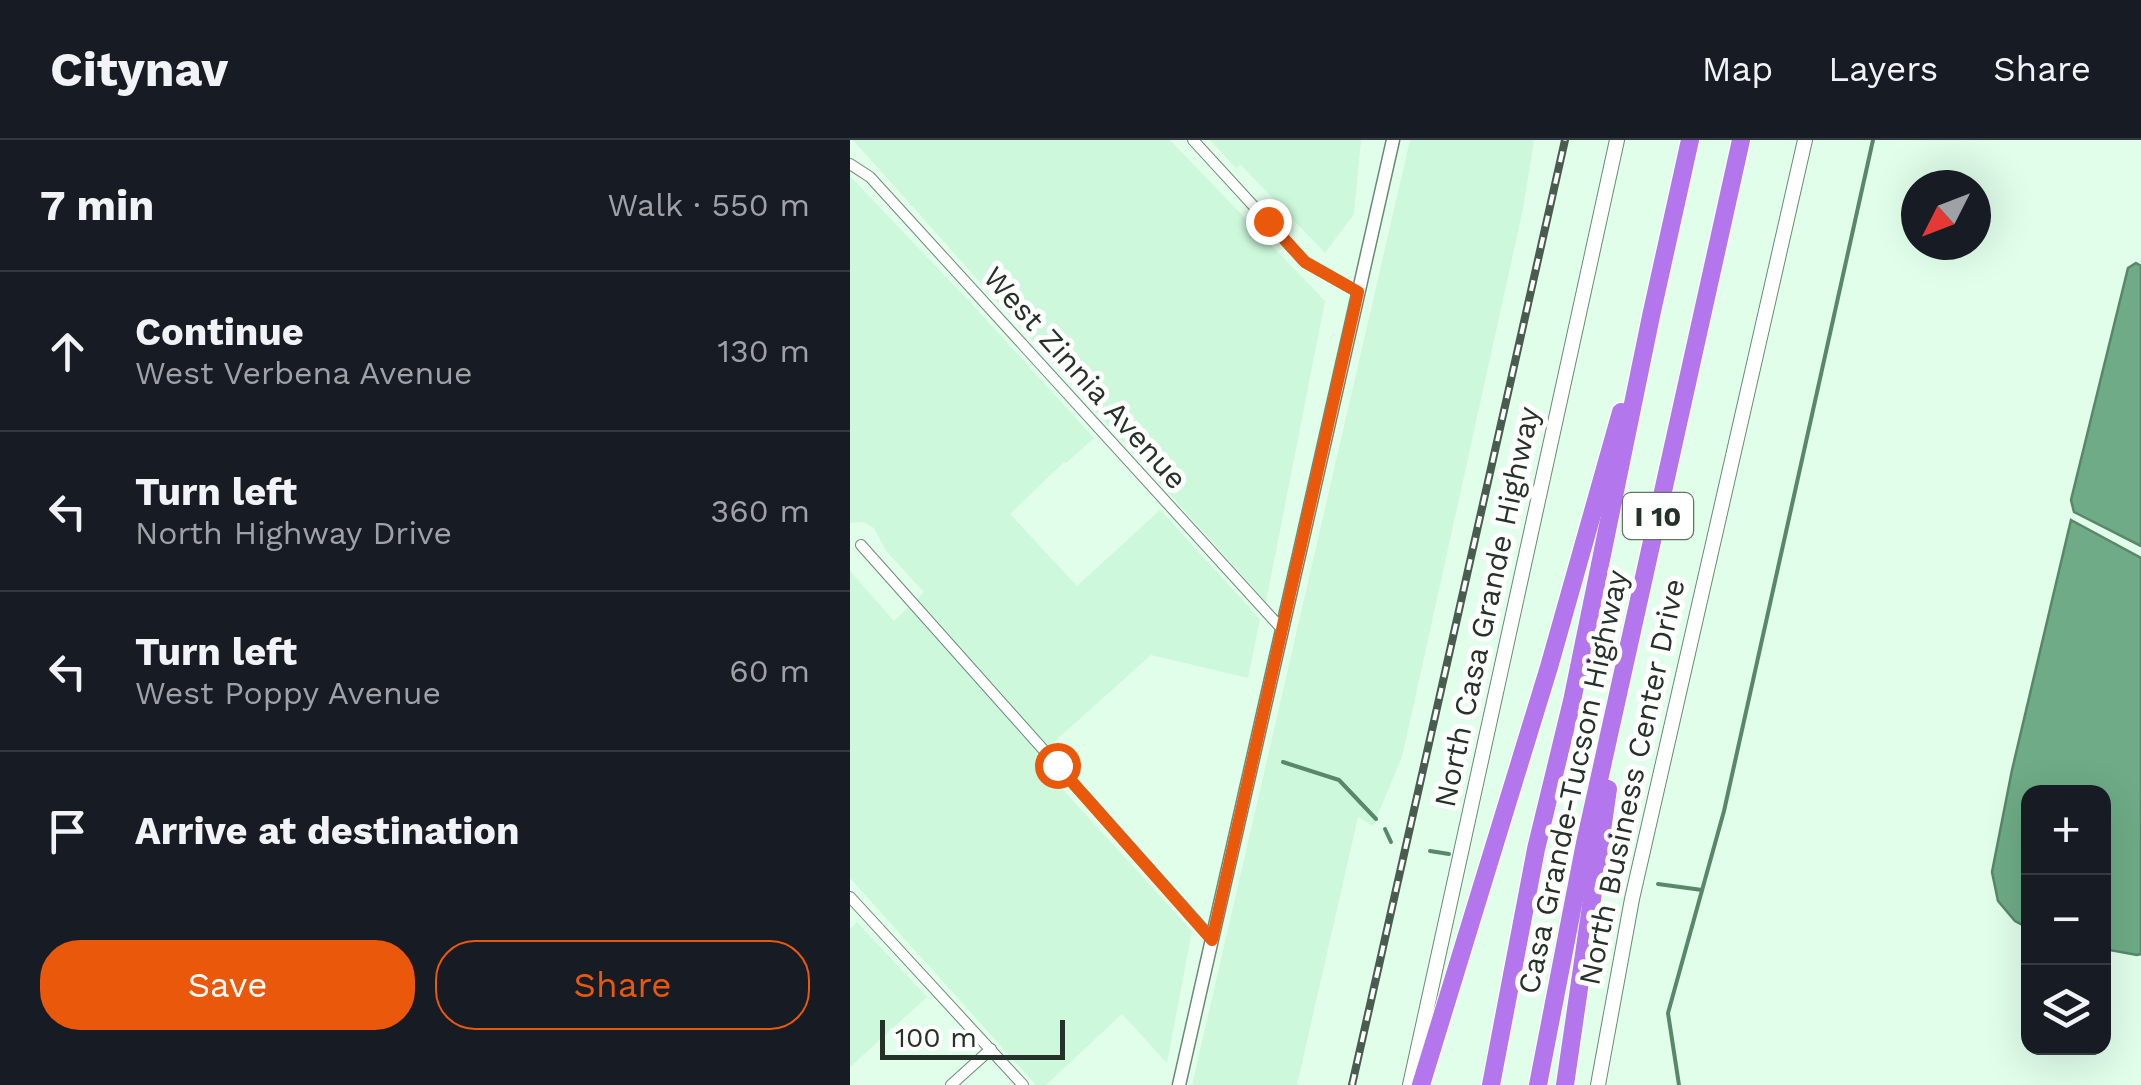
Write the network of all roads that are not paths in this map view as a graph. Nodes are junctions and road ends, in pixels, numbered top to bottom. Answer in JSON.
{"nodes":[{"id":1,"x":1193,"y":140,"type":"edge"},
{"id":2,"x":1392,"y":140,"type":"edge"},
{"id":3,"x":1617,"y":140,"type":"edge"},
{"id":4,"x":1690,"y":140,"type":"edge"},
{"id":5,"x":1741,"y":140,"type":"edge"},
{"id":6,"x":1805,"y":140,"type":"edge"},
{"id":7,"x":850,"y":164,"type":"edge"},
{"id":8,"x":1358,"y":292,"type":"junction"},
{"id":9,"x":1650,"y":316,"type":"junction"},
{"id":10,"x":861,"y":545,"type":"dead end"},
{"id":11,"x":1281,"y":628,"type":"junction"},
{"id":12,"x":1626,"y":659,"type":"junction"},
{"id":13,"x":850,"y":898,"type":"edge"},
{"id":14,"x":1212,"y":940,"type":"junction"},
{"id":15,"x":990,"y":1049,"type":"junction"},
{"id":16,"x":952,"y":1085,"type":"edge"},
{"id":17,"x":1023,"y":1085,"type":"edge"},
{"id":18,"x":1179,"y":1085,"type":"edge"},
{"id":19,"x":1410,"y":1085,"type":"edge"},
{"id":20,"x":1421,"y":1085,"type":"edge"},
{"id":21,"x":1491,"y":1085,"type":"edge"},
{"id":22,"x":1538,"y":1085,"type":"edge"},
{"id":23,"x":1565,"y":1085,"type":"edge"},
{"id":24,"x":1598,"y":1085,"type":"edge"}],
"edges":[{"from":1,"to":8,"type":"street"},
{"from":2,"to":8,"type":"street"},
{"from":3,"to":19,"type":"main road","name":"North Casa Grande Highway"},
{"from":4,"to":9,"type":"highway","name":"Casa Grande-Tucson Highway","number":"I 10"},
{"from":5,"to":12,"type":"highway","name":"Casa Grande-Tucson Highway","number":"I 10"},
{"from":6,"to":24,"type":"main road","name":"North Business Center Drive"},
{"from":7,"to":11,"type":"street","name":"West Zinnia Avenue"},
{"from":8,"to":11,"type":"street"},
{"from":9,"to":20,"type":"highway"},
{"from":9,"to":21,"type":"highway","name":"Casa Grande-Tucson Highway","number":"I 10"},
{"from":10,"to":14,"type":"street"},
{"from":11,"to":14,"type":"street"},
{"from":12,"to":22,"type":"highway","name":"Casa Grande-Tucson Highway","number":"I 10"},
{"from":12,"to":23,"type":"highway"},
{"from":13,"to":15,"type":"street"},
{"from":14,"to":18,"type":"street"},
{"from":15,"to":16,"type":"street"},
{"from":15,"to":17,"type":"street"}]}
